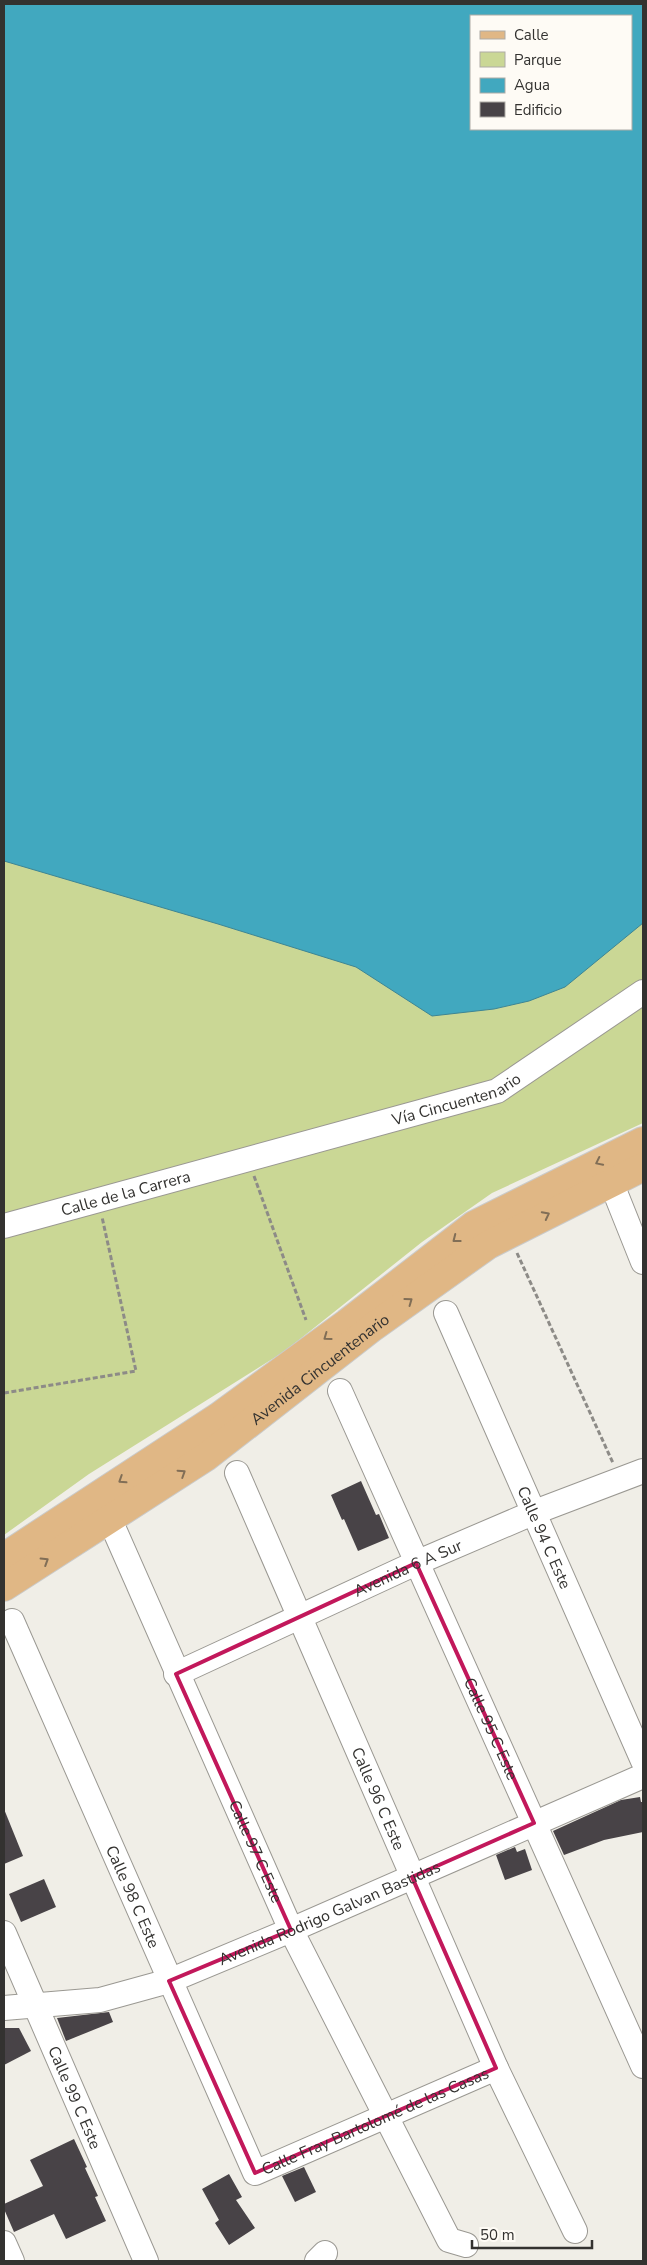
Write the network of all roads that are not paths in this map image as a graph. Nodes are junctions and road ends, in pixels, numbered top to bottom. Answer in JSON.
{"nodes":[{"id":1,"x":643,"y":992,"type":"edge"},
{"id":2,"x":643,"y":1141,"type":"edge"},
{"id":3,"x":248,"y":1159,"type":"joint"},
{"id":4,"x":643,"y":1167,"type":"edge"},
{"id":5,"x":611,"y":1182,"type":"junction"},
{"id":6,"x":4,"y":1226,"type":"edge"},
{"id":7,"x":643,"y":1262,"type":"edge"},
{"id":8,"x":446,"y":1314,"type":"dead end"},
{"id":9,"x":340,"y":1391,"type":"dead end"},
{"id":10,"x":643,"y":1471,"type":"edge"},
{"id":11,"x":236,"y":1473,"type":"dead end"},
{"id":12,"x":535,"y":1512,"type":"junction"},
{"id":13,"x":110,"y":1520,"type":"junction"},
{"id":14,"x":4,"y":1557,"type":"edge"},
{"id":15,"x":416,"y":1563,"type":"junction"},
{"id":16,"x":4,"y":1586,"type":"edge"},
{"id":17,"x":301,"y":1617,"type":"junction"},
{"id":18,"x":12,"y":1621,"type":"dead end"},
{"id":19,"x":176,"y":1674,"type":"junction"},
{"id":20,"x":643,"y":1761,"type":"edge"},
{"id":21,"x":643,"y":1776,"type":"edge"},
{"id":22,"x":534,"y":1823,"type":"junction"},
{"id":23,"x":412,"y":1877,"type":"junction"},
{"id":24,"x":291,"y":1930,"type":"junction"},
{"id":25,"x":4,"y":1933,"type":"edge"},
{"id":26,"x":169,"y":1981,"type":"junction"},
{"id":27,"x":34,"y":2006,"type":"junction"},
{"id":28,"x":4,"y":2008,"type":"edge"},
{"id":29,"x":643,"y":2066,"type":"edge"},
{"id":30,"x":496,"y":2068,"type":"junction"},
{"id":31,"x":384,"y":2115,"type":"junction"},
{"id":32,"x":255,"y":2173,"type":"joint"},
{"id":33,"x":575,"y":2231,"type":"dead end"},
{"id":34,"x":4,"y":2243,"type":"edge"},
{"id":35,"x":466,"y":2245,"type":"dead end"},
{"id":36,"x":12,"y":2261,"type":"edge"},
{"id":37,"x":146,"y":2261,"type":"edge"}],
"edges":[{"from":1,"to":3,"type":"street","name":"Vía Cincuentenario"},
{"from":2,"to":14,"type":"main road","name":"Avenida Cincuentenario","one_way":true},
{"from":3,"to":6,"type":"street","name":"Calle de la Carrera"},
{"from":4,"to":5,"type":"main road","name":"Avenida Cincuentenario"},
{"from":5,"to":7,"type":"street"},
{"from":13,"to":5,"type":"main road","name":"Avenida Cincuentenario","one_way":true},
{"from":8,"to":12,"type":"street","name":"Calle 94 C Este"},
{"from":9,"to":15,"type":"street","name":"Calle 95 C Este"},
{"from":10,"to":12,"type":"street","name":"Avenida 6 A Sur"},
{"from":11,"to":17,"type":"street","name":"Calle 96 C Este"},
{"from":12,"to":15,"type":"street","name":"Avenida 6 A Sur"},
{"from":12,"to":20,"type":"street","name":"Calle 94 C Este"},
{"from":16,"to":13,"type":"main road","name":"Avenida Cincuentenario","one_way":true},
{"from":13,"to":19,"type":"street","name":"Calle 97 C Este"},
{"from":15,"to":17,"type":"street","name":"Avenida 6 A Sur"},
{"from":15,"to":22,"type":"street","name":"Calle 95 C Este"},
{"from":17,"to":19,"type":"street","name":"Avenida 6 A Sur"},
{"from":17,"to":23,"type":"street","name":"Calle 96 C Este"},
{"from":18,"to":26,"type":"street","name":"Calle 98 C Este"},
{"from":19,"to":24,"type":"street","name":"Calle 97 C Este"},
{"from":21,"to":22,"type":"street","name":"Avenida Rodrigo Galvan Bastidas"},
{"from":22,"to":23,"type":"street","name":"Avenida Rodrigo Galvan Bastidas"},
{"from":22,"to":29,"type":"street","name":"Calle 95 C Este"},
{"from":23,"to":24,"type":"street","name":"Avenida Rodrigo Galvan Bastidas"},
{"from":23,"to":30,"type":"street","name":"Calle 96 C Este"},
{"from":24,"to":26,"type":"street","name":"Avenida Rodrigo Galvan Bastidas"},
{"from":24,"to":31,"type":"street","name":"Calle 97 C Este"},
{"from":25,"to":27,"type":"street","name":"Calle 99 C Este"},
{"from":26,"to":27,"type":"street","name":"Avenida Rodrigo Galvan Bastidas"},
{"from":26,"to":32,"type":"street","name":"Calle 98 C Este"},
{"from":27,"to":28,"type":"street","name":"Avenida Rodrigo Galvan Bastidas"},
{"from":27,"to":37,"type":"street","name":"Calle 99 C Este"},
{"from":30,"to":31,"type":"street","name":"Calle Fray Bartolomé de las Casas"},
{"from":30,"to":33,"type":"street","name":"Calle 96 C Este"},
{"from":31,"to":32,"type":"street","name":"Calle Fray Bartolomé de las Casas"},
{"from":31,"to":35,"type":"street","name":"Calle 97 C Este"},
{"from":34,"to":36,"type":"street"}]}
